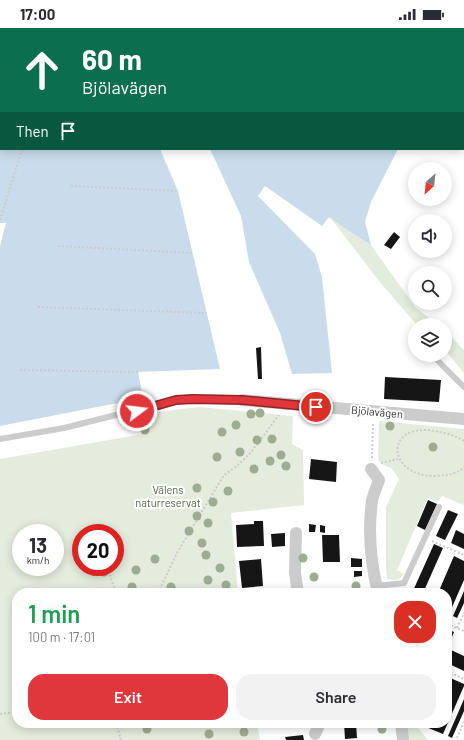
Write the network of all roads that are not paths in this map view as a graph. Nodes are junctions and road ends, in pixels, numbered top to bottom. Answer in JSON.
{"nodes":[{"id":1,"x":439,"y":362,"type":"edge"},
{"id":2,"x":464,"y":387,"type":"edge"},
{"id":3,"x":242,"y":400,"type":"joint"},
{"id":4,"x":464,"y":419,"type":"edge"},
{"id":5,"x":0,"y":439,"type":"edge"},
{"id":6,"x":372,"y":467,"type":"road end"},
{"id":7,"x":439,"y":507,"type":"dead end"},
{"id":8,"x":296,"y":533,"type":"dead end"},
{"id":9,"x":297,"y":588,"type":"edge"},
{"id":10,"x":377,"y":588,"type":"edge"},
{"id":11,"x":385,"y":588,"type":"edge"},
{"id":12,"x":401,"y":728,"type":"edge"},
{"id":13,"x":402,"y":740,"type":"edge"}],
"edges":[{"from":1,"to":2,"type":"lane"},
{"from":3,"to":4,"type":"street","name":"Bjölavägen"},
{"from":3,"to":5,"type":"lane"},
{"from":6,"to":10,"type":"street"},
{"from":7,"to":11,"type":"lane"},
{"from":8,"to":9,"type":"street"},
{"from":12,"to":13,"type":"street"}]}
